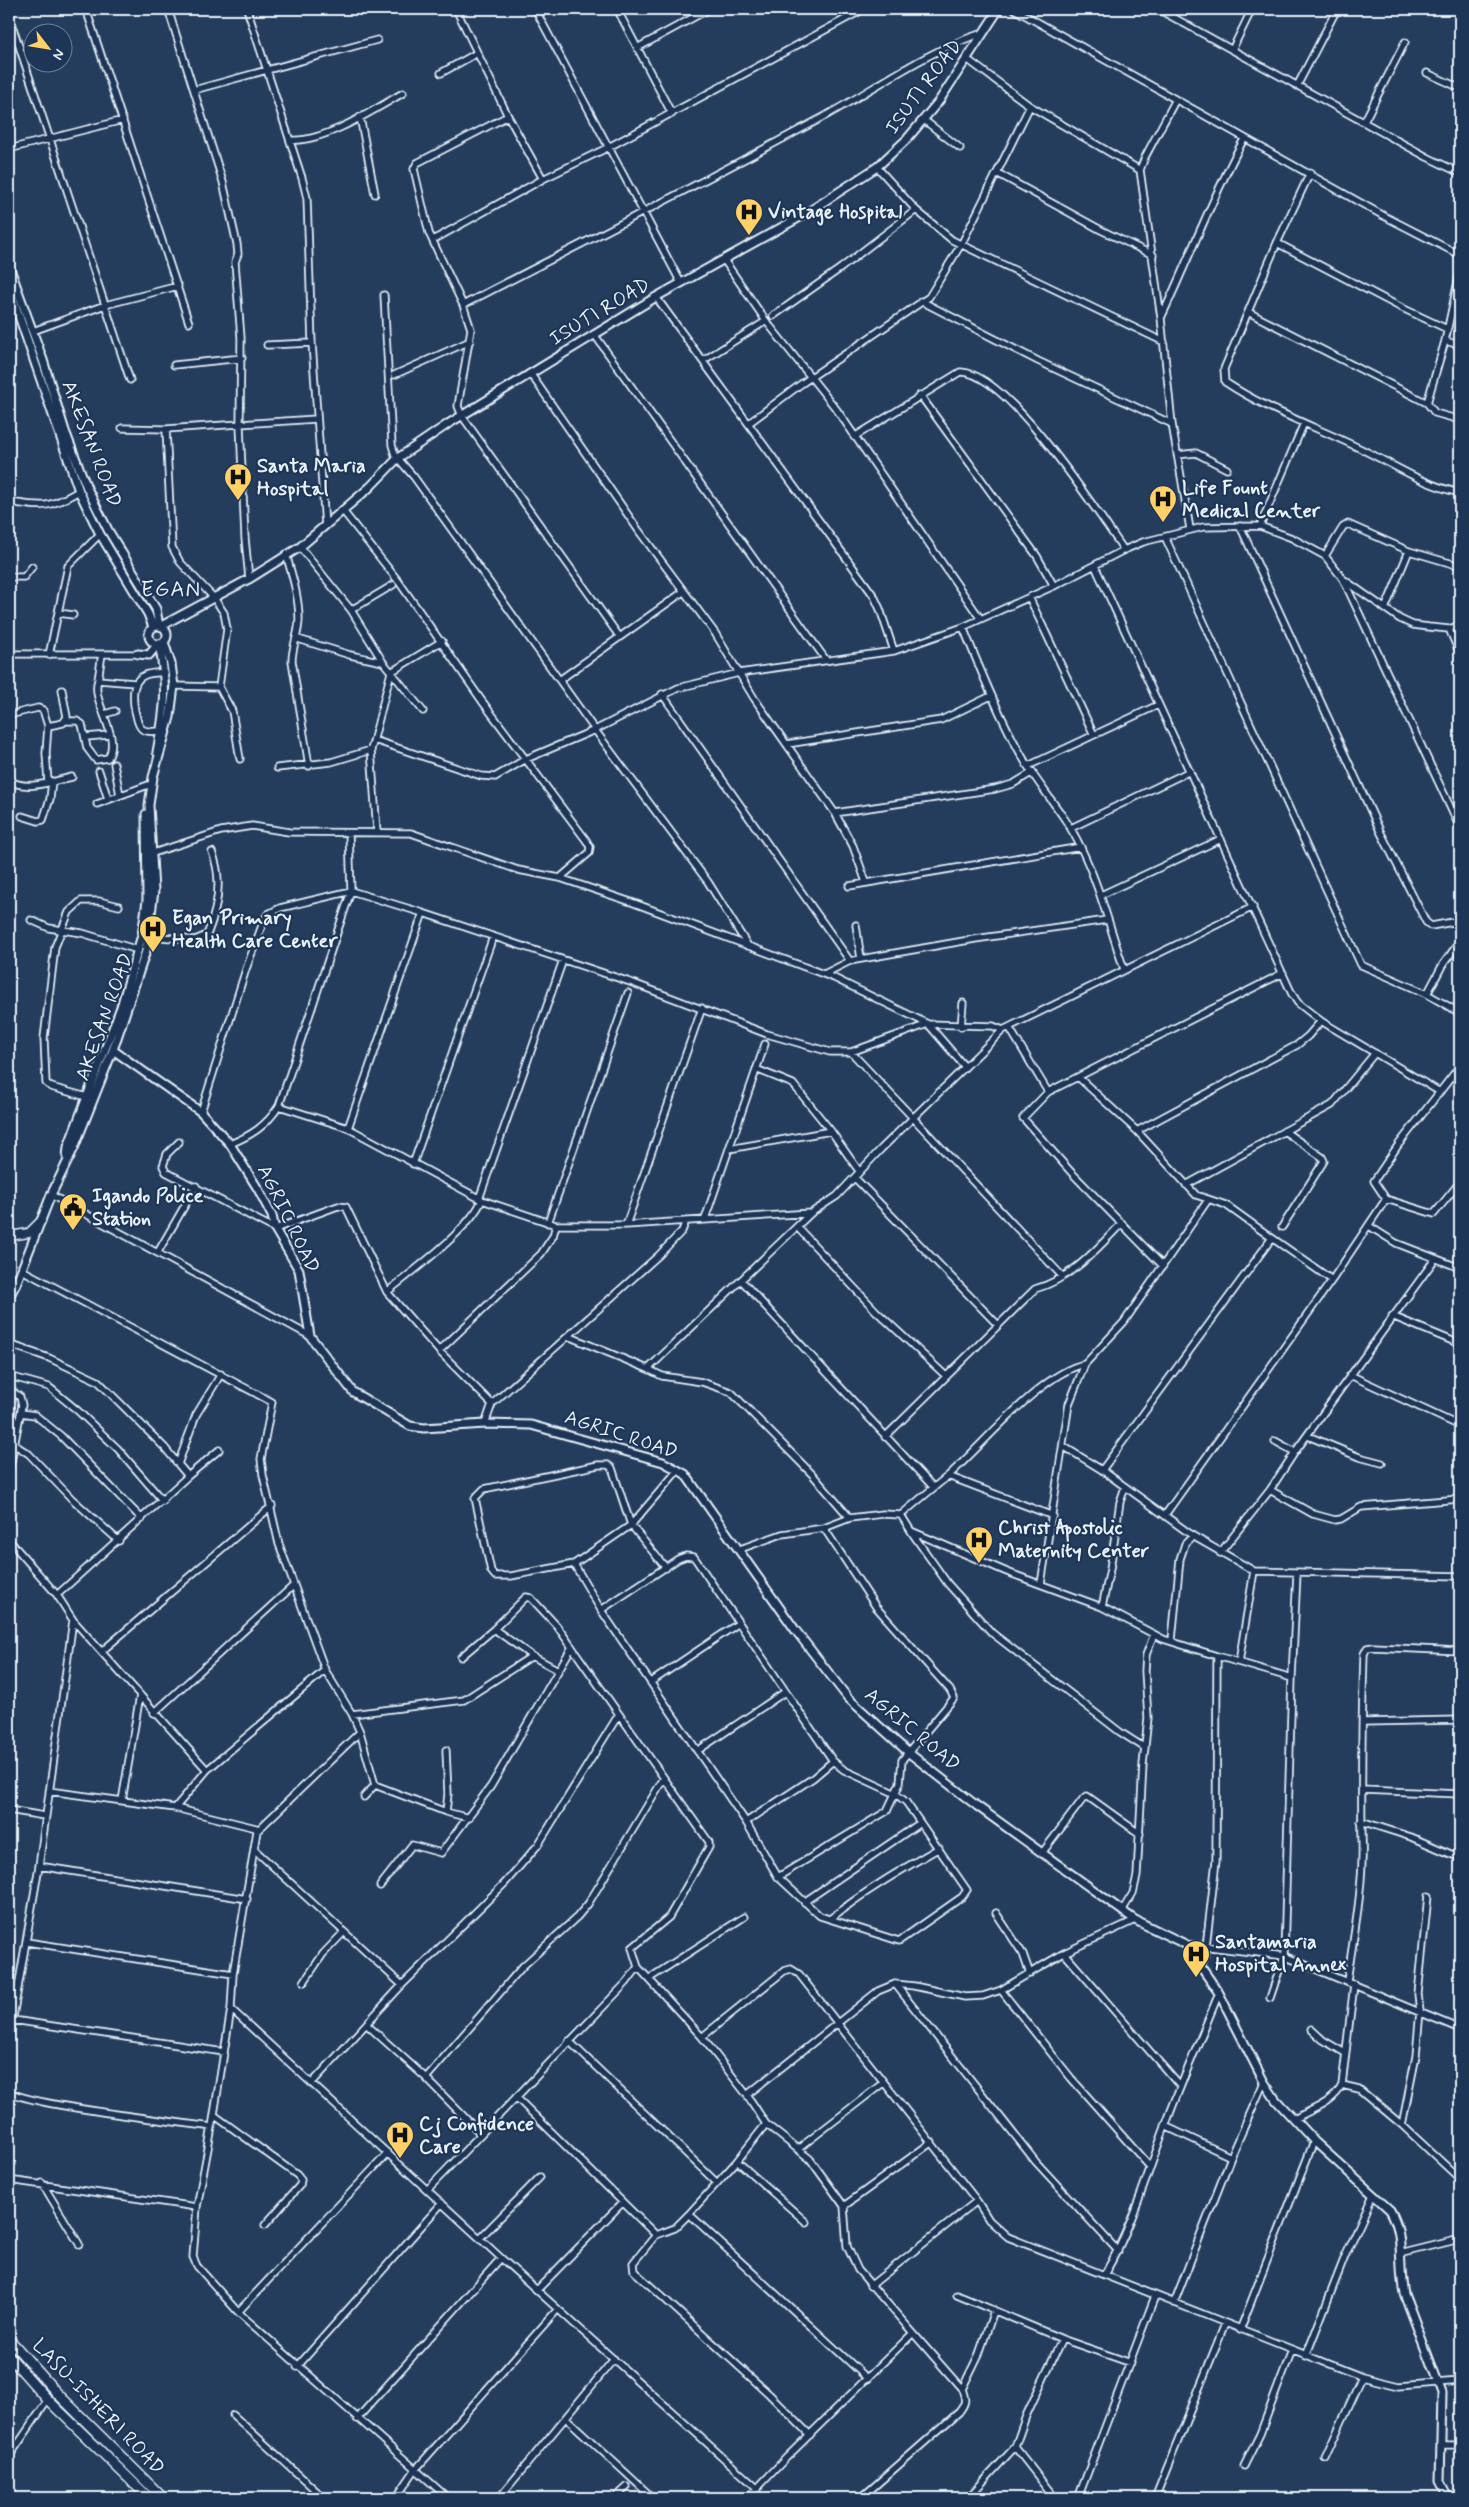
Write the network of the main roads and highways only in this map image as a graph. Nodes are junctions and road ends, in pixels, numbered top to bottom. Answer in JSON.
{"nodes":[{"id":1,"x":41,"y":1221,"type":"road end"},
{"id":2,"x":9,"y":1236,"type":"edge"},
{"id":3,"x":9,"y":2338,"type":"edge"},
{"id":4,"x":9,"y":2356,"type":"edge"},
{"id":5,"x":148,"y":2498,"type":"edge"},
{"id":6,"x":164,"y":2498,"type":"edge"}],
"edges":[{"from":1,"to":2,"type":"main road"},
{"from":3,"to":6,"type":"main road","name":"LASU-ISHERI ROAD"},
{"from":4,"to":5,"type":"main road","name":"LASU-ISHERI ROAD"}]}
